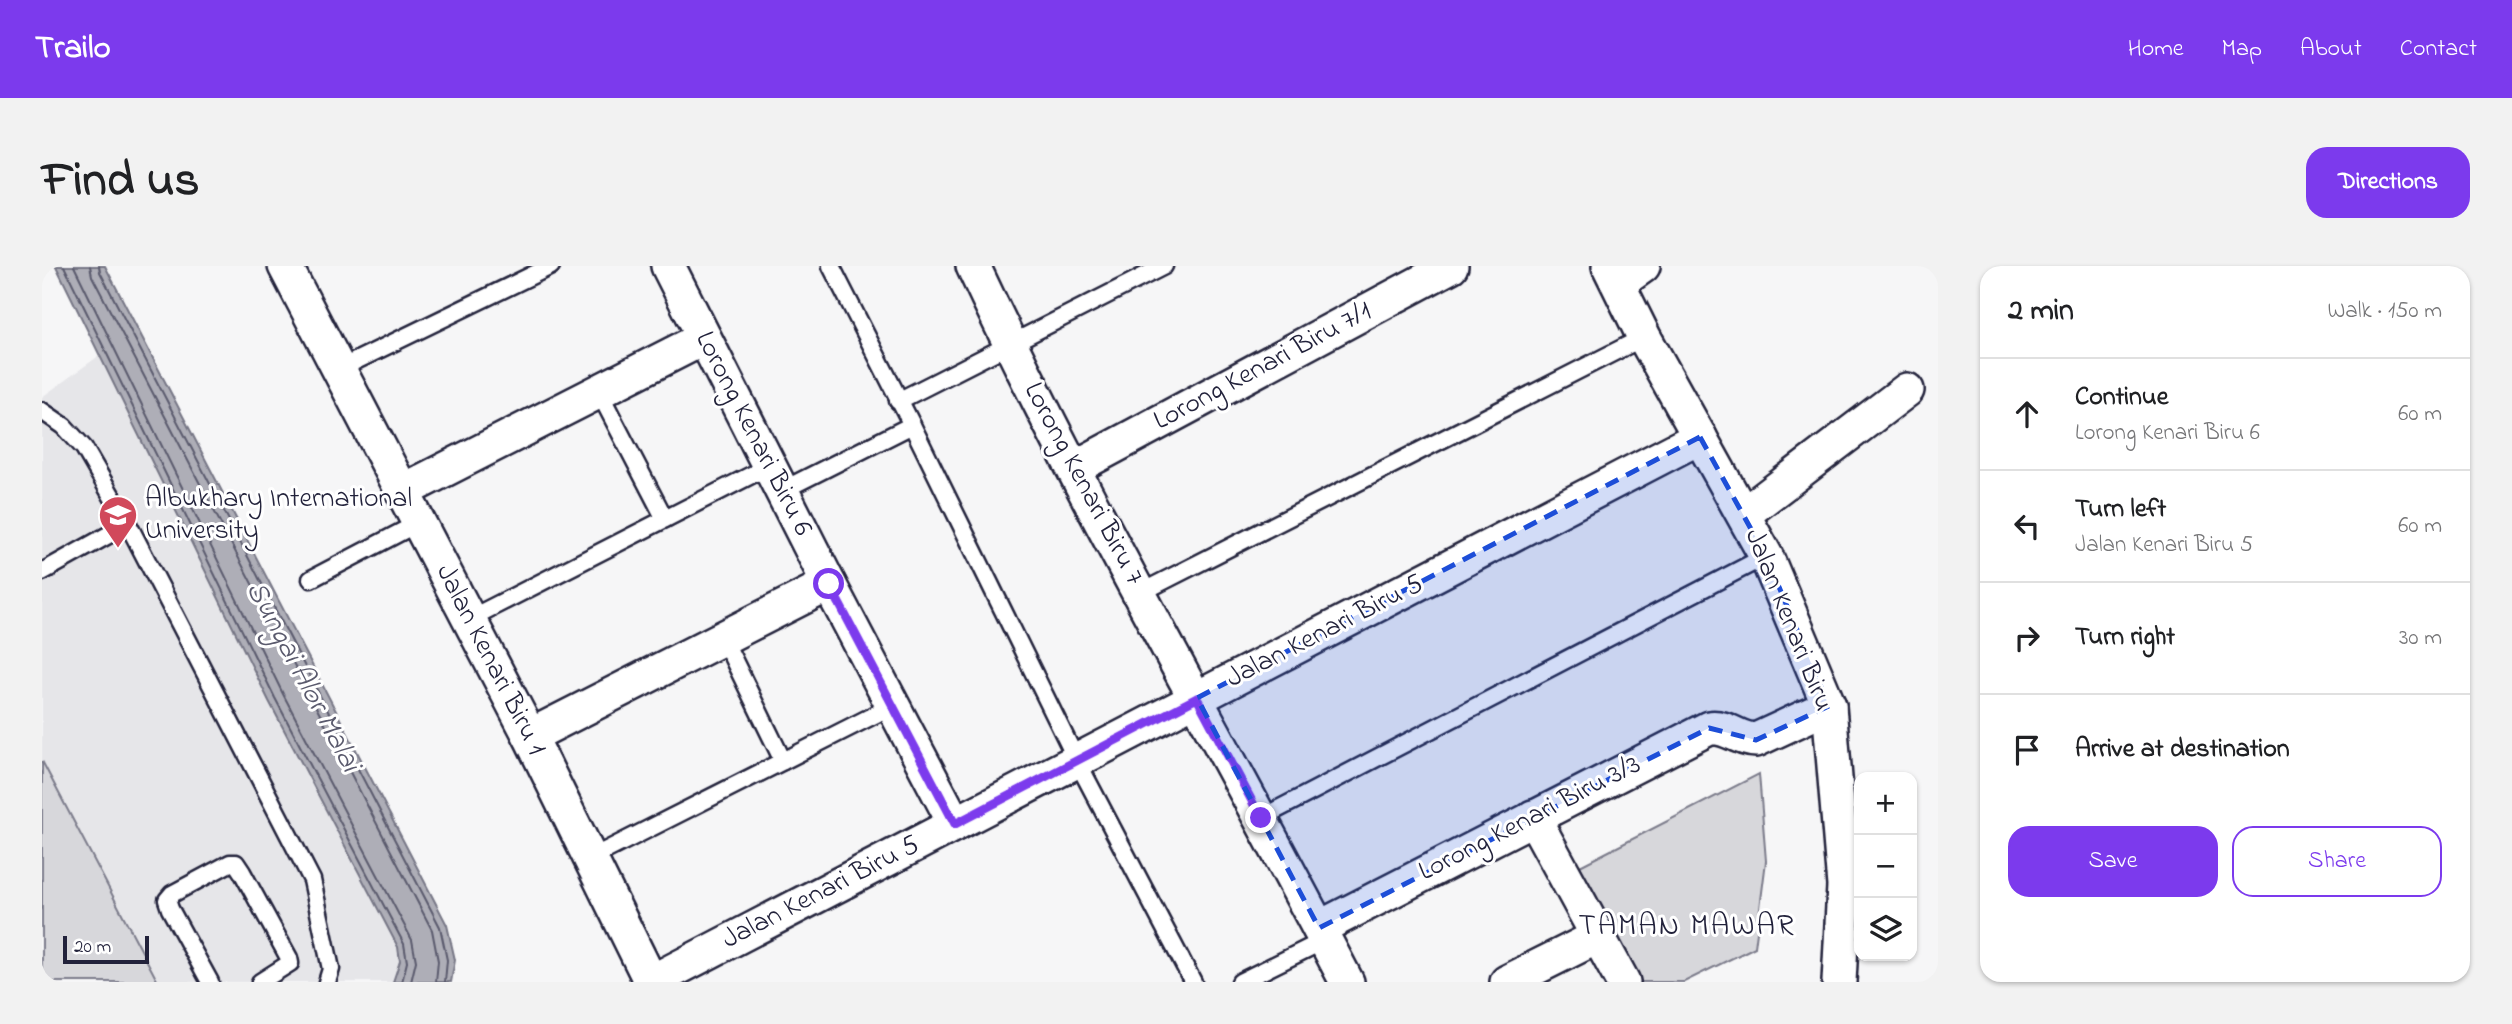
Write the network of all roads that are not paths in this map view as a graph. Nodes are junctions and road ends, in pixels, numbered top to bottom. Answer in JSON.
{"nodes":[{"id":1,"x":285,"y":266,"type":"edge"},
{"id":2,"x":668,"y":266,"type":"edge"},
{"id":3,"x":831,"y":266,"type":"edge"},
{"id":4,"x":973,"y":266,"type":"edge"},
{"id":5,"x":1164,"y":266,"type":"edge"},
{"id":6,"x":1451,"y":266,"type":"edge"},
{"id":7,"x":542,"y":268,"type":"edge"},
{"id":8,"x":1624,"y":272,"type":"edge"},
{"id":9,"x":1644,"y":337,"type":"junction"},
{"id":10,"x":704,"y":338,"type":"junction"},
{"id":11,"x":1010,"y":345,"type":"junction"},
{"id":12,"x":339,"y":369,"type":"junction"},
{"id":13,"x":1907,"y":390,"type":"dead end"},
{"id":14,"x":600,"y":392,"type":"junction"},
{"id":15,"x":898,"y":401,"type":"junction"},
{"id":16,"x":42,"y":411,"type":"edge"},
{"id":17,"x":912,"y":425,"type":"junction"},
{"id":18,"x":1700,"y":437,"type":"junction"},
{"id":19,"x":1074,"y":468,"type":"junction"},
{"id":20,"x":777,"y":477,"type":"junction"},
{"id":21,"x":403,"y":491,"type":"junction"},
{"id":22,"x":1744,"y":514,"type":"junction"},
{"id":23,"x":665,"y":519,"type":"junction"},
{"id":24,"x":420,"y":522,"type":"junction"},
{"id":25,"x":128,"y":524,"type":"junction"},
{"id":26,"x":1766,"y":556,"type":"junction"},
{"id":27,"x":42,"y":572,"type":"edge"},
{"id":28,"x":311,"y":579,"type":"dead end"},
{"id":29,"x":829,"y":584,"type":"junction"},
{"id":30,"x":1140,"y":593,"type":"junction"},
{"id":31,"x":469,"y":619,"type":"junction"},
{"id":32,"x":723,"y":639,"type":"junction"},
{"id":33,"x":1197,"y":698,"type":"junction"},
{"id":34,"x":892,"y":706,"type":"junction"},
{"id":35,"x":1829,"y":706,"type":"junction"},
{"id":36,"x":530,"y":736,"type":"junction"},
{"id":37,"x":783,"y":761,"type":"junction"},
{"id":38,"x":1077,"y":761,"type":"junction"},
{"id":39,"x":1533,"y":817,"type":"junction"},
{"id":40,"x":1261,"y":818,"type":"junction"},
{"id":41,"x":955,"y":824,"type":"junction"},
{"id":42,"x":591,"y":858,"type":"junction"},
{"id":43,"x":1322,"y":934,"type":"junction"},
{"id":44,"x":1599,"y":936,"type":"junction"},
{"id":45,"x":210,"y":982,"type":"edge"},
{"id":46,"x":260,"y":982,"type":"edge"},
{"id":47,"x":327,"y":982,"type":"edge"},
{"id":48,"x":651,"y":982,"type":"edge"},
{"id":49,"x":1193,"y":982,"type":"edge"},
{"id":50,"x":1240,"y":982,"type":"edge"},
{"id":51,"x":1347,"y":982,"type":"edge"},
{"id":52,"x":1507,"y":982,"type":"edge"},
{"id":53,"x":1623,"y":982,"type":"edge"},
{"id":54,"x":1839,"y":982,"type":"edge"}],
"edges":[{"from":1,"to":12,"type":"street","name":"Jalan Kenari Biru 1"},
{"from":2,"to":10,"type":"street","name":"Lorong Kenari Biru 6"},
{"from":3,"to":15,"type":"lane"},
{"from":4,"to":11,"type":"street","name":"Lorong Kenari Biru 7"},
{"from":5,"to":11,"type":"lane"},
{"from":6,"to":19,"type":"street","name":"Lorong Kenari Biru 7/1"},
{"from":7,"to":12,"type":"lane"},
{"from":8,"to":9,"type":"street","name":"Jalan Kenari Biru"},
{"from":9,"to":18,"type":"street","name":"Jalan Kenari Biru"},
{"from":9,"to":30,"type":"lane"},
{"from":10,"to":14,"type":"street"},
{"from":10,"to":20,"type":"street","name":"Lorong Kenari Biru 6"},
{"from":11,"to":15,"type":"lane"},
{"from":11,"to":19,"type":"street","name":"Lorong Kenari Biru 7"},
{"from":12,"to":21,"type":"street","name":"Jalan Kenari Biru 1"},
{"from":13,"to":22,"type":"street"},
{"from":14,"to":21,"type":"street"},
{"from":14,"to":23,"type":"lane"},
{"from":15,"to":17,"type":"lane"},
{"from":16,"to":25,"type":"lane"},
{"from":17,"to":20,"type":"lane"},
{"from":17,"to":38,"type":"lane"},
{"from":18,"to":22,"type":"street","name":"Jalan Kenari Biru"},
{"from":18,"to":33,"type":"street","name":"Jalan Kenari Biru 5"},
{"from":19,"to":30,"type":"street","name":"Lorong Kenari Biru 7"},
{"from":20,"to":23,"type":"lane"},
{"from":20,"to":29,"type":"street","name":"Lorong Kenari Biru 6"},
{"from":21,"to":24,"type":"street","name":"Jalan Kenari Biru 1"},
{"from":22,"to":26,"type":"street","name":"Jalan Kenari Biru"},
{"from":23,"to":31,"type":"lane"},
{"from":24,"to":28,"type":"lane"},
{"from":24,"to":31,"type":"street","name":"Jalan Kenari Biru 1"},
{"from":25,"to":27,"type":"lane"},
{"from":25,"to":47,"type":"lane"},
{"from":26,"to":35,"type":"street","name":"Jalan Kenari Biru"},
{"from":26,"to":40,"type":"lane"},
{"from":29,"to":32,"type":"street"},
{"from":29,"to":34,"type":"street","name":"Lorong Kenari Biru 6"},
{"from":30,"to":33,"type":"street","name":"Lorong Kenari Biru 7"},
{"from":31,"to":36,"type":"street","name":"Jalan Kenari Biru 1"},
{"from":32,"to":36,"type":"street"},
{"from":32,"to":37,"type":"lane"},
{"from":33,"to":38,"type":"street","name":"Jalan Kenari Biru 5"},
{"from":33,"to":40,"type":"street","name":"Lorong Kenari Biru 7"},
{"from":34,"to":37,"type":"lane"},
{"from":34,"to":41,"type":"street","name":"Lorong Kenari Biru 6"},
{"from":35,"to":39,"type":"street","name":"Lorong Kenari Biru 3/3"},
{"from":35,"to":54,"type":"street","name":"Jalan Kenari Biru"},
{"from":36,"to":42,"type":"street","name":"Jalan Kenari Biru 1"},
{"from":37,"to":42,"type":"lane"},
{"from":38,"to":41,"type":"street","name":"Jalan Kenari Biru 5"},
{"from":38,"to":49,"type":"lane"},
{"from":39,"to":43,"type":"street","name":"Lorong Kenari Biru 3/3"},
{"from":39,"to":44,"type":"street"},
{"from":40,"to":43,"type":"street","name":"Lorong Kenari Biru 7"},
{"from":41,"to":48,"type":"street","name":"Jalan Kenari Biru 5"},
{"from":42,"to":48,"type":"street","name":"Jalan Kenari Biru 1"},
{"from":43,"to":50,"type":"lane"},
{"from":43,"to":51,"type":"street","name":"Lorong Kenari Biru 7"},
{"from":44,"to":52,"type":"street"},
{"from":44,"to":53,"type":"street"},
{"from":45,"to":46,"type":"lane"}]}
